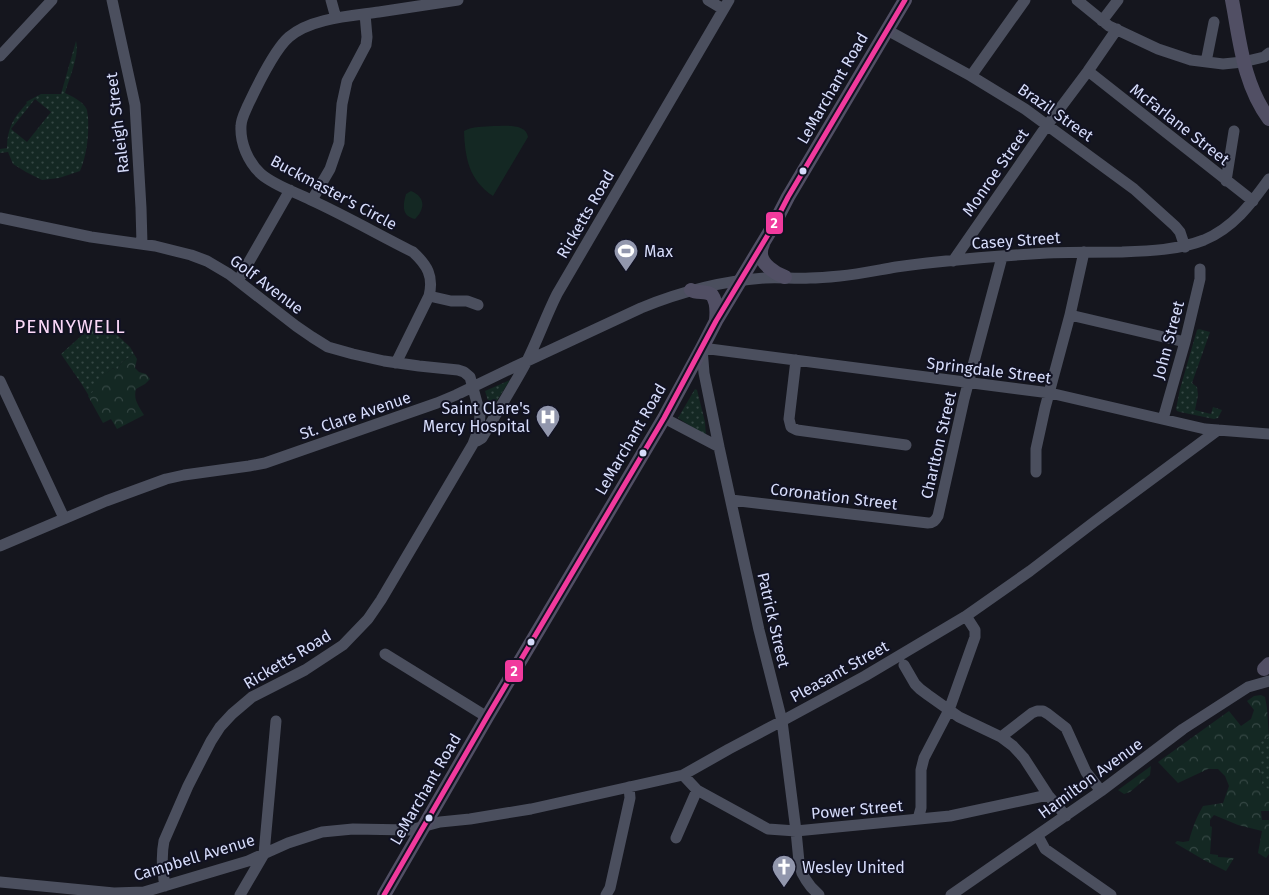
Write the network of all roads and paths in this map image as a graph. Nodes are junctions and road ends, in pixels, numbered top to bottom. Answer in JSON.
{"nodes":[{"id":1,"x":52,"y":0,"type":"edge"},
{"id":2,"x":112,"y":0,"type":"edge"},
{"id":3,"x":332,"y":0,"type":"edge"},
{"id":4,"x":458,"y":0,"type":"edge"},
{"id":5,"x":708,"y":0,"type":"edge"},
{"id":6,"x":905,"y":0,"type":"edge"},
{"id":7,"x":1025,"y":0,"type":"edge"},
{"id":8,"x":1077,"y":0,"type":"edge"},
{"id":9,"x":1118,"y":0,"type":"edge"},
{"id":10,"x":1232,"y":0,"type":"edge"},
{"id":11,"x":726,"y":4,"type":"edge"},
{"id":12,"x":365,"y":14,"type":"junction"},
{"id":13,"x":336,"y":18,"type":"junction"},
{"id":14,"x":1102,"y":22,"type":"junction"},
{"id":15,"x":1214,"y":22,"type":"dead end"},
{"id":16,"x":1117,"y":29,"type":"junction"},
{"id":17,"x":887,"y":30,"type":"junction"},
{"id":18,"x":1269,"y":53,"type":"edge"},
{"id":19,"x":0,"y":56,"type":"edge"},
{"id":20,"x":1206,"y":62,"type":"junction"},
{"id":21,"x":1243,"y":62,"type":"junction"},
{"id":22,"x":1088,"y":71,"type":"junction"},
{"id":23,"x":972,"y":76,"type":"junction"},
{"id":24,"x":1269,"y":119,"type":"edge"},
{"id":25,"x":1048,"y":125,"type":"junction"},
{"id":26,"x":1234,"y":131,"type":"dead end"},
{"id":27,"x":1269,"y":179,"type":"edge"},
{"id":28,"x":1226,"y":180,"type":"junction"},
{"id":29,"x":290,"y":190,"type":"junction"},
{"id":30,"x":312,"y":200,"type":"junction"},
{"id":31,"x":1253,"y":202,"type":"junction"},
{"id":32,"x":0,"y":218,"type":"edge"},
{"id":33,"x":142,"y":244,"type":"junction"},
{"id":34,"x":763,"y":244,"type":"junction"},
{"id":35,"x":1185,"y":246,"type":"junction"},
{"id":36,"x":1084,"y":252,"type":"junction"},
{"id":37,"x":1002,"y":257,"type":"junction"},
{"id":38,"x":953,"y":261,"type":"junction"},
{"id":39,"x":1200,"y":269,"type":"dead end"},
{"id":40,"x":786,"y":277,"type":"junction"},
{"id":41,"x":238,"y":281,"type":"junction"},
{"id":42,"x":740,"y":281,"type":"junction"},
{"id":43,"x":691,"y":290,"type":"junction"},
{"id":44,"x":430,"y":296,"type":"junction"},
{"id":45,"x":478,"y":305,"type":"dead end"},
{"id":46,"x":1070,"y":315,"type":"junction"},
{"id":47,"x":716,"y":321,"type":"junction"},
{"id":48,"x":1185,"y":342,"type":"junction"},
{"id":49,"x":702,"y":348,"type":"junction"},
{"id":50,"x":796,"y":360,"type":"junction"},
{"id":51,"x":527,"y":361,"type":"junction"},
{"id":52,"x":396,"y":363,"type":"junction"},
{"id":53,"x":0,"y":381,"type":"edge"},
{"id":54,"x":969,"y":383,"type":"junction"},
{"id":55,"x":473,"y":387,"type":"junction"},
{"id":56,"x":1050,"y":393,"type":"junction"},
{"id":57,"x":664,"y":418,"type":"junction"},
{"id":58,"x":1163,"y":419,"type":"junction"},
{"id":59,"x":1218,"y":430,"type":"junction"},
{"id":60,"x":1269,"y":434,"type":"edge"},
{"id":61,"x":473,"y":444,"type":"junction"},
{"id":62,"x":719,"y":447,"type":"junction"},
{"id":63,"x":900,"y":448,"type":"dead end"},
{"id":64,"x":1036,"y":472,"type":"dead end"},
{"id":65,"x":731,"y":500,"type":"junction"},
{"id":66,"x":64,"y":518,"type":"junction"},
{"id":67,"x":932,"y":523,"type":"joint"},
{"id":68,"x":0,"y":546,"type":"edge"},
{"id":69,"x":966,"y":616,"type":"junction"},
{"id":70,"x":385,"y":654,"type":"dead end"},
{"id":71,"x":904,"y":665,"type":"dead end"},
{"id":72,"x":1264,"y":677,"type":"edge"},
{"id":73,"x":949,"y":710,"type":"junction"},
{"id":74,"x":487,"y":717,"type":"junction"},
{"id":75,"x":276,"y":721,"type":"dead end"},
{"id":76,"x":782,"y":721,"type":"junction"},
{"id":77,"x":1001,"y":737,"type":"junction"},
{"id":78,"x":683,"y":775,"type":"junction"},
{"id":79,"x":629,"y":787,"type":"junction"},
{"id":80,"x":697,"y":790,"type":"junction"},
{"id":81,"x":1101,"y":792,"type":"junction"},
{"id":82,"x":1048,"y":795,"type":"junction"},
{"id":83,"x":1066,"y":816,"type":"junction"},
{"id":84,"x":918,"y":820,"type":"junction"},
{"id":85,"x":424,"y":826,"type":"junction"},
{"id":86,"x":796,"y":831,"type":"junction"},
{"id":87,"x":1038,"y":836,"type":"junction"},
{"id":88,"x":676,"y":838,"type":"dead end"},
{"id":89,"x":264,"y":854,"type":"junction"},
{"id":90,"x":0,"y":882,"type":"edge"},
{"id":91,"x":165,"y":886,"type":"junction"},
{"id":92,"x":956,"y":894,"type":"edge"},
{"id":93,"x":240,"y":895,"type":"edge"},
{"id":94,"x":384,"y":895,"type":"edge"},
{"id":95,"x":606,"y":895,"type":"edge"},
{"id":96,"x":819,"y":895,"type":"edge"},
{"id":97,"x":1111,"y":895,"type":"edge"}],
"edges":[{"from":1,"to":19,"type":"street"},
{"from":2,"to":33,"type":"street","name":"Raleigh Street"},
{"from":3,"to":13,"type":"street"},
{"from":4,"to":12,"type":"street","name":"Buckmaster's Circle"},
{"from":5,"to":11,"type":"street"},
{"from":6,"to":17,"type":"main road","name":"LeMarchant Road"},
{"from":7,"to":23,"type":"street"},
{"from":8,"to":14,"type":"street"},
{"from":9,"to":14,"type":"street"},
{"from":10,"to":21,"type":"main road"},
{"from":11,"to":51,"type":"street","name":"Ricketts Road"},
{"from":12,"to":13,"type":"street","name":"Buckmaster's Circle"},
{"from":12,"to":30,"type":"street"},
{"from":13,"to":29,"type":"street","name":"Buckmaster's Circle"},
{"from":14,"to":16,"type":"street"},
{"from":15,"to":20,"type":"street"},
{"from":16,"to":20,"type":"street"},
{"from":16,"to":22,"type":"street","name":"Monroe Street"},
{"from":17,"to":23,"type":"street","name":"Brazil Street"},
{"from":17,"to":34,"type":"main road","name":"LeMarchant Road"},
{"from":18,"to":21,"type":"street"},
{"from":20,"to":21,"type":"street"},
{"from":21,"to":24,"type":"main road"},
{"from":22,"to":25,"type":"street","name":"Monroe Street"},
{"from":22,"to":28,"type":"street","name":"McFarlane Street"},
{"from":23,"to":25,"type":"street","name":"Brazil Street"},
{"from":25,"to":35,"type":"street","name":"Brazil Street"},
{"from":25,"to":38,"type":"street","name":"Monroe Street"},
{"from":26,"to":28,"type":"street"},
{"from":27,"to":31,"type":"street","name":"Casey Street"},
{"from":28,"to":31,"type":"street","name":"McFarlane Street"},
{"from":29,"to":30,"type":"street","name":"Buckmaster's Circle"},
{"from":29,"to":41,"type":"street"},
{"from":30,"to":44,"type":"street","name":"Buckmaster's Circle"},
{"from":31,"to":35,"type":"street","name":"Casey Street"},
{"from":32,"to":33,"type":"street","name":"Golf Avenue"},
{"from":33,"to":41,"type":"street","name":"Golf Avenue"},
{"from":34,"to":40,"type":"main road"},
{"from":34,"to":42,"type":"main road","name":"LeMarchant Road"},
{"from":35,"to":36,"type":"street","name":"Casey Street"},
{"from":36,"to":37,"type":"street","name":"Casey Street"},
{"from":36,"to":46,"type":"street"},
{"from":37,"to":38,"type":"street","name":"Casey Street"},
{"from":37,"to":54,"type":"street","name":"Charlton Street"},
{"from":38,"to":40,"type":"street","name":"Casey Street"},
{"from":39,"to":48,"type":"street","name":"John Street"},
{"from":40,"to":42,"type":"street","name":"Casey Street"},
{"from":41,"to":52,"type":"street","name":"Golf Avenue"},
{"from":42,"to":43,"type":"street","name":"St. Clare Avenue"},
{"from":42,"to":47,"type":"main road","name":"LeMarchant Road"},
{"from":43,"to":47,"type":"main road"},
{"from":43,"to":51,"type":"street","name":"St. Clare Avenue"},
{"from":44,"to":45,"type":"street"},
{"from":44,"to":52,"type":"street"},
{"from":46,"to":48,"type":"street"},
{"from":46,"to":56,"type":"street"},
{"from":47,"to":49,"type":"main road","name":"LeMarchant Road"},
{"from":48,"to":58,"type":"street","name":"John Street"},
{"from":49,"to":50,"type":"street","name":"Springdale Street"},
{"from":49,"to":57,"type":"main road","name":"LeMarchant Road"},
{"from":49,"to":62,"type":"street","name":"Patrick Street"},
{"from":50,"to":54,"type":"street","name":"Springdale Street"},
{"from":50,"to":63,"type":"street"},
{"from":51,"to":55,"type":"street","name":"St. Clare Avenue"},
{"from":51,"to":61,"type":"street","name":"Ricketts Road"},
{"from":52,"to":55,"type":"street","name":"Golf Avenue"},
{"from":53,"to":66,"type":"street"},
{"from":54,"to":56,"type":"street","name":"Springdale Street"},
{"from":54,"to":67,"type":"street","name":"Charlton Street"},
{"from":55,"to":61,"type":"street","name":"Ricketts Road"},
{"from":55,"to":66,"type":"street","name":"St. Clare Avenue"},
{"from":56,"to":58,"type":"street","name":"Springdale Street"},
{"from":56,"to":64,"type":"street"},
{"from":57,"to":62,"type":"street"},
{"from":57,"to":74,"type":"main road","name":"LeMarchant Road"},
{"from":58,"to":59,"type":"street","name":"Springdale Street"},
{"from":59,"to":60,"type":"street","name":"Springdale Street"},
{"from":59,"to":69,"type":"street","name":"Pleasant Street"},
{"from":61,"to":91,"type":"street","name":"Ricketts Road"},
{"from":62,"to":65,"type":"street","name":"Patrick Street"},
{"from":65,"to":67,"type":"street","name":"Coronation Street"},
{"from":65,"to":76,"type":"street","name":"Patrick Street"},
{"from":66,"to":68,"type":"street","name":"St. Clare Avenue"},
{"from":69,"to":73,"type":"street"},
{"from":69,"to":76,"type":"street","name":"Pleasant Street"},
{"from":70,"to":74,"type":"street"},
{"from":71,"to":73,"type":"street"},
{"from":72,"to":81,"type":"street","name":"Hamilton Avenue"},
{"from":73,"to":77,"type":"street"},
{"from":73,"to":84,"type":"street"},
{"from":74,"to":85,"type":"main road","name":"LeMarchant Road"},
{"from":75,"to":89,"type":"street"},
{"from":76,"to":78,"type":"street","name":"Pleasant Street"},
{"from":76,"to":86,"type":"street","name":"Patrick Street"},
{"from":77,"to":81,"type":"street"},
{"from":77,"to":82,"type":"street"},
{"from":78,"to":79,"type":"street","name":"Pleasant Street"},
{"from":78,"to":80,"type":"street","name":"Power Street"},
{"from":79,"to":85,"type":"street","name":"Pleasant Street"},
{"from":79,"to":95,"type":"street"},
{"from":80,"to":86,"type":"street","name":"Power Street"},
{"from":80,"to":88,"type":"street"},
{"from":81,"to":83,"type":"street","name":"Hamilton Avenue"},
{"from":82,"to":83,"type":"street"},
{"from":82,"to":84,"type":"street","name":"Power Street"},
{"from":83,"to":87,"type":"street","name":"Hamilton Avenue"},
{"from":84,"to":86,"type":"street","name":"Power Street"},
{"from":85,"to":89,"type":"street","name":"Campbell Avenue"},
{"from":85,"to":94,"type":"main road","name":"LeMarchant Road"},
{"from":86,"to":96,"type":"street","name":"Patrick Street"},
{"from":87,"to":92,"type":"street","name":"Hamilton Avenue"},
{"from":87,"to":97,"type":"street"},
{"from":89,"to":91,"type":"street","name":"Campbell Avenue"},
{"from":89,"to":93,"type":"street"},
{"from":90,"to":91,"type":"street","name":"Campbell Avenue"}]}
